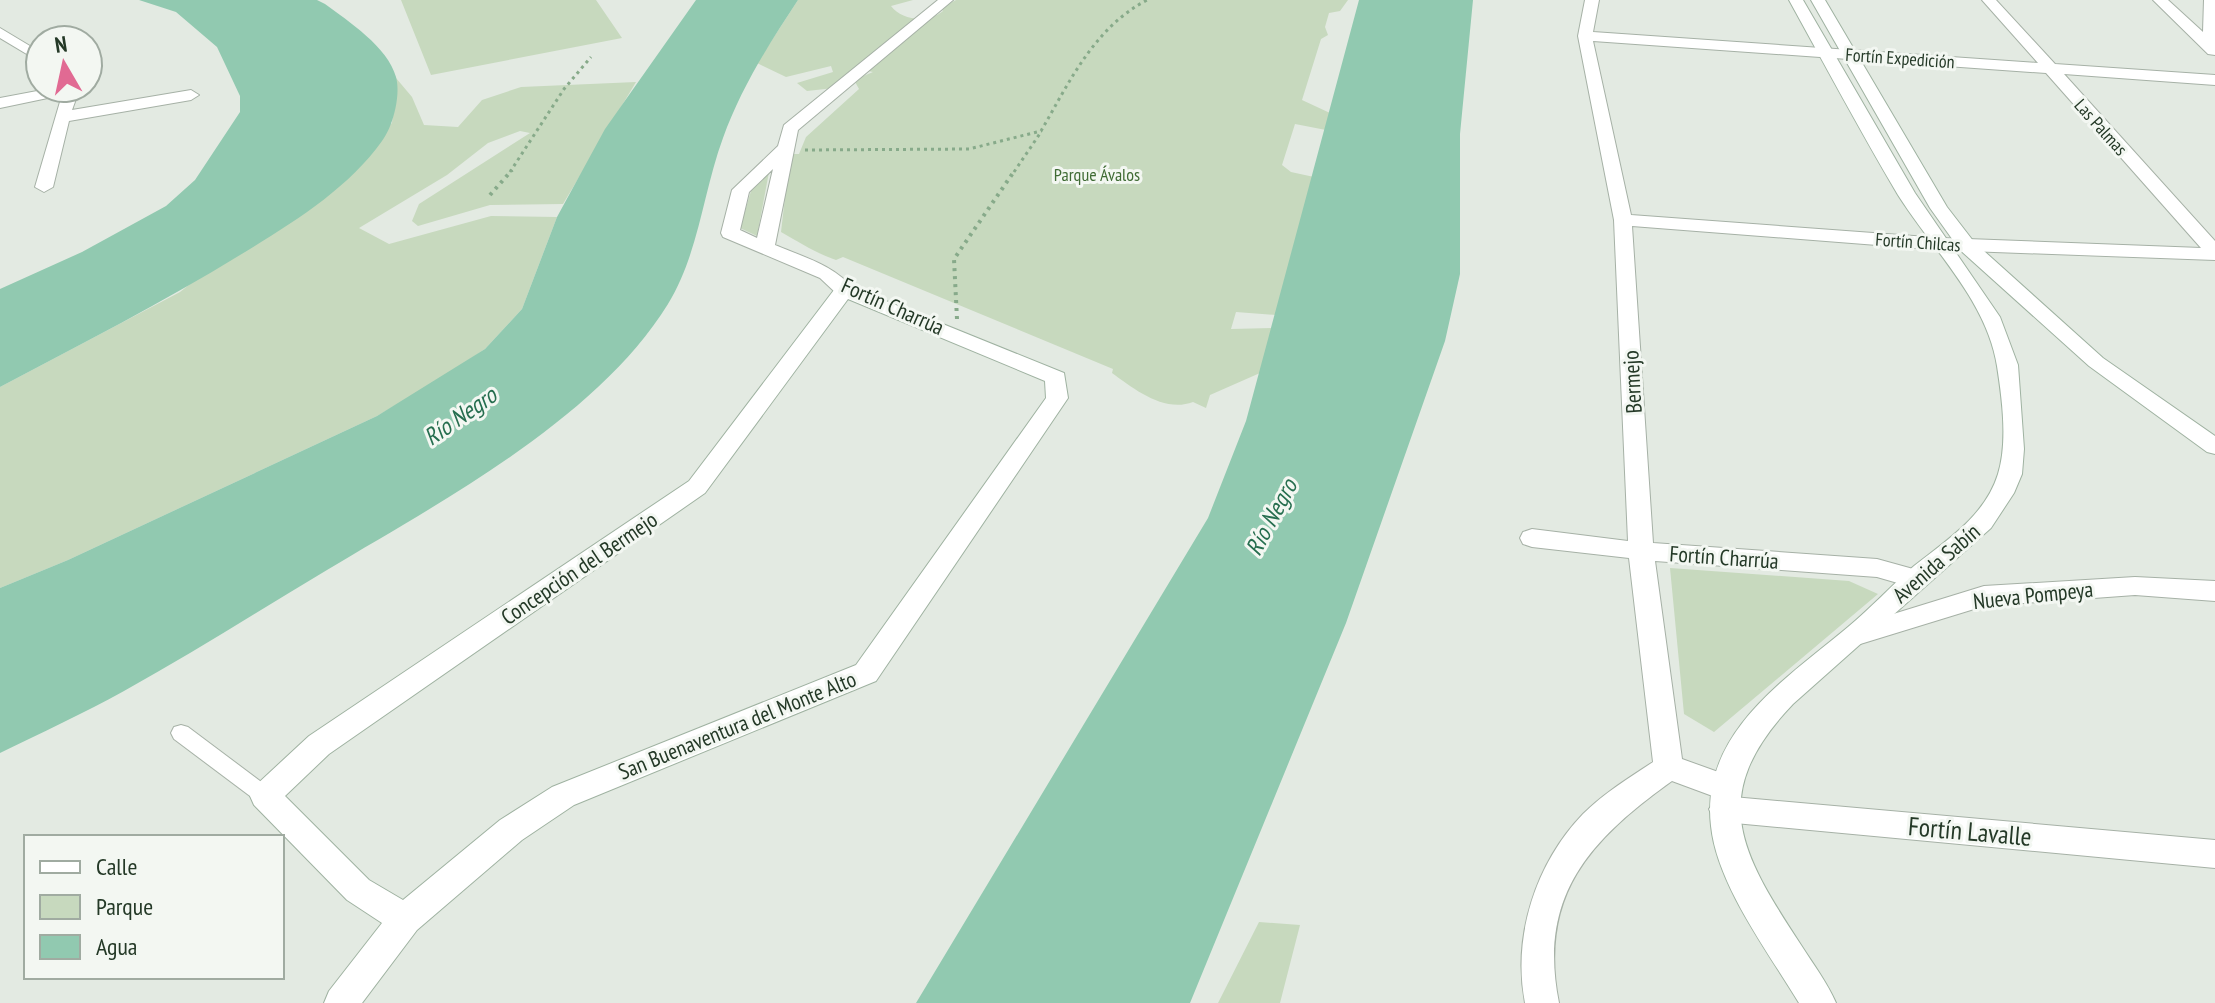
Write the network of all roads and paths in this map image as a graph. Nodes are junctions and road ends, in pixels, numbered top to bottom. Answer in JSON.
{"nodes":[{"id":1,"x":946,"y":0,"type":"edge"},
{"id":2,"x":1147,"y":0,"type":"edge"},
{"id":3,"x":1592,"y":0,"type":"edge"},
{"id":4,"x":1796,"y":0,"type":"edge"},
{"id":5,"x":1818,"y":0,"type":"edge"},
{"id":6,"x":1989,"y":0,"type":"edge"},
{"id":7,"x":2160,"y":0,"type":"edge"},
{"id":8,"x":2211,"y":0,"type":"edge"},
{"id":9,"x":0,"y":32,"type":"edge"},
{"id":10,"x":1585,"y":36,"type":"junction"},
{"id":11,"x":24,"y":48,"type":"edge"},
{"id":12,"x":2213,"y":53,"type":"edge"},
{"id":13,"x":1838,"y":54,"type":"junction"},
{"id":14,"x":591,"y":57,"type":"dead end"},
{"id":15,"x":2047,"y":68,"type":"junction"},
{"id":16,"x":2215,"y":80,"type":"edge"},
{"id":17,"x":191,"y":95,"type":"dead end"},
{"id":18,"x":24,"y":98,"type":"edge"},
{"id":19,"x":0,"y":103,"type":"edge"},
{"id":20,"x":66,"y":104,"type":"edge"},
{"id":21,"x":62,"y":117,"type":"junction"},
{"id":22,"x":1041,"y":131,"type":"junction"},
{"id":23,"x":784,"y":149,"type":"junction"},
{"id":24,"x":44,"y":187,"type":"dead end"},
{"id":25,"x":490,"y":195,"type":"dead end"},
{"id":26,"x":1623,"y":220,"type":"junction"},
{"id":27,"x":1941,"y":244,"type":"junction"},
{"id":28,"x":765,"y":246,"type":"junction"},
{"id":29,"x":1967,"y":246,"type":"junction"},
{"id":30,"x":2215,"y":253,"type":"edge"},
{"id":31,"x":844,"y":290,"type":"junction"},
{"id":32,"x":958,"y":334,"type":"junction"},
{"id":33,"x":1056,"y":378,"type":"joint"},
{"id":34,"x":2215,"y":447,"type":"edge"},
{"id":35,"x":1532,"y":538,"type":"dead end"},
{"id":36,"x":1641,"y":551,"type":"junction"},
{"id":37,"x":1915,"y":579,"type":"junction"},
{"id":38,"x":2215,"y":591,"type":"edge"},
{"id":39,"x":1857,"y":635,"type":"junction"},
{"id":40,"x":181,"y":733,"type":"dead end"},
{"id":41,"x":1668,"y":767,"type":"junction"},
{"id":42,"x":265,"y":796,"type":"junction"},
{"id":43,"x":1724,"y":798,"type":"junction"},
{"id":44,"x":2215,"y":854,"type":"edge"},
{"id":45,"x":405,"y":919,"type":"junction"},
{"id":46,"x":341,"y":1003,"type":"edge"},
{"id":47,"x":1542,"y":1003,"type":"edge"},
{"id":48,"x":1819,"y":1003,"type":"edge"}],
"edges":[{"from":1,"to":23,"type":"street"},
{"from":2,"to":22,"type":"path"},
{"from":3,"to":10,"type":"street","name":"Bermejo"},
{"from":4,"to":13,"type":"street","name":"Avenida Sabín"},
{"from":5,"to":13,"type":"street","name":"Avenida Sabín"},
{"from":6,"to":15,"type":"street","name":"Las Palmas"},
{"from":7,"to":12,"type":"street"},
{"from":8,"to":12,"type":"street"},
{"from":9,"to":11,"type":"street"},
{"from":10,"to":13,"type":"street","name":"Fortín Expedición"},
{"from":10,"to":26,"type":"street","name":"Bermejo"},
{"from":13,"to":15,"type":"street","name":"Fortín Expedición"},
{"from":13,"to":27,"type":"street","name":"Avenida Sabín"},
{"from":13,"to":29,"type":"street","name":"Avenida Sabín"},
{"from":14,"to":25,"type":"path"},
{"from":15,"to":16,"type":"street","name":"Fortín Expedición"},
{"from":15,"to":30,"type":"street","name":"Las Palmas"},
{"from":17,"to":21,"type":"street"},
{"from":18,"to":19,"type":"street"},
{"from":20,"to":21,"type":"street"},
{"from":21,"to":24,"type":"street"},
{"from":22,"to":23,"type":"path"},
{"from":22,"to":32,"type":"path"},
{"from":23,"to":28,"type":"street"},
{"from":23,"to":28,"type":"street","name":"Fortín Charrúa"},
{"from":26,"to":27,"type":"street","name":"Fortín Chilcas"},
{"from":26,"to":36,"type":"street","name":"Bermejo"},
{"from":27,"to":29,"type":"street","name":"Fortín Chilcas"},
{"from":27,"to":37,"type":"street","name":"Avenida Sabín"},
{"from":28,"to":31,"type":"street","name":"Fortín Charrúa"},
{"from":29,"to":30,"type":"street","name":"Fortín Chilcas"},
{"from":29,"to":34,"type":"street","name":"Avenida Sabín"},
{"from":31,"to":32,"type":"street","name":"Fortín Charrúa"},
{"from":31,"to":42,"type":"street","name":"Concepción del Bermejo"},
{"from":32,"to":33,"type":"street","name":"Fortín Charrúa"},
{"from":33,"to":45,"type":"street","name":"San Buenaventura del Monte Alto"},
{"from":35,"to":36,"type":"street","name":"Fortín Charrúa"},
{"from":36,"to":37,"type":"street","name":"Fortín Charrúa"},
{"from":36,"to":41,"type":"street","name":"Bermejo"},
{"from":37,"to":39,"type":"street","name":"Avenida Sabín"},
{"from":38,"to":39,"type":"street","name":"Nueva Pompeya"},
{"from":39,"to":43,"type":"street","name":"Avenida Sabín"},
{"from":40,"to":42,"type":"lane"},
{"from":41,"to":43,"type":"street"},
{"from":41,"to":47,"type":"street"},
{"from":42,"to":45,"type":"street"},
{"from":43,"to":44,"type":"street","name":"Fortín Lavalle"},
{"from":43,"to":48,"type":"street"},
{"from":45,"to":46,"type":"street","name":"San Buenaventura del Monte Alto"}]}
